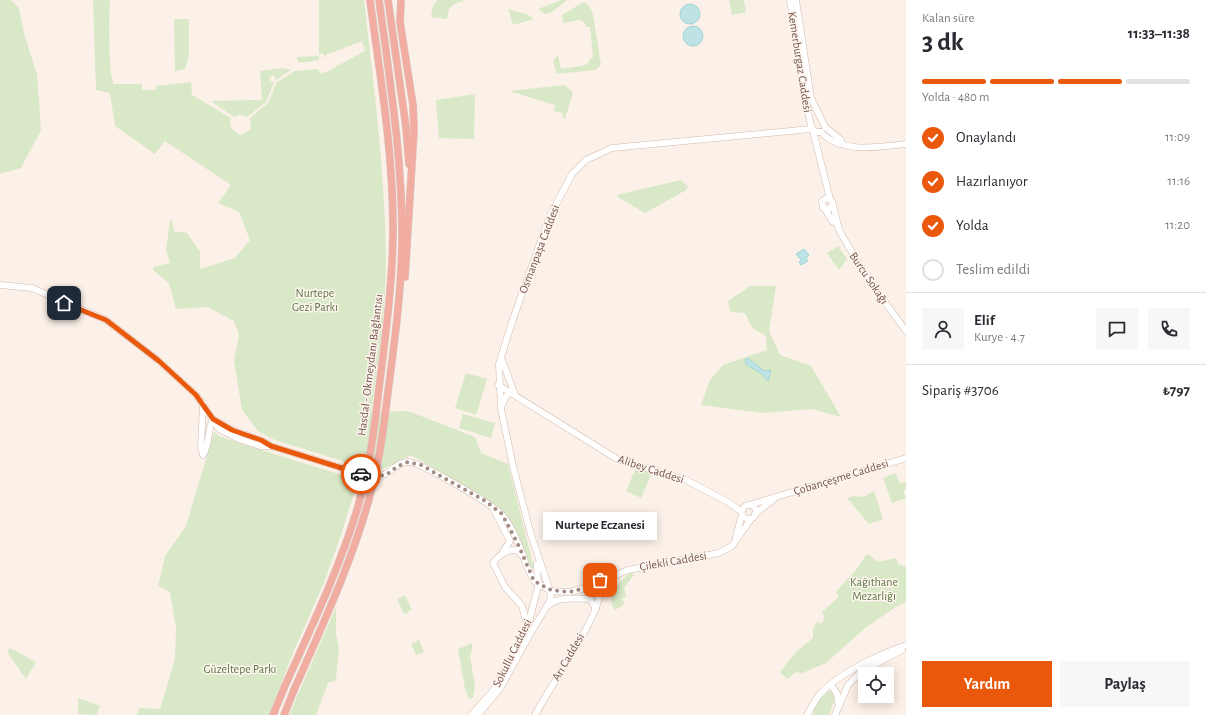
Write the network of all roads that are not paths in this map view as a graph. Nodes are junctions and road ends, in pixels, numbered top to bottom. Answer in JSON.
{"nodes":[{"id":1,"x":370,"y":0,"type":"edge"},
{"id":2,"x":379,"y":0,"type":"edge"},
{"id":3,"x":388,"y":0,"type":"edge"},
{"id":4,"x":401,"y":0,"type":"edge"},
{"id":5,"x":790,"y":0,"type":"edge"},
{"id":6,"x":796,"y":0,"type":"edge"},
{"id":7,"x":820,"y":119,"type":"junction"},
{"id":8,"x":817,"y":129,"type":"junction"},
{"id":9,"x":906,"y":144,"type":"edge"},
{"id":10,"x":411,"y":186,"type":"junction"},
{"id":11,"x":828,"y":199,"type":"junction"},
{"id":12,"x":832,"y":206,"type":"junction"},
{"id":13,"x":825,"y":209,"type":"junction"},
{"id":14,"x":836,"y":223,"type":"junction"},
{"id":15,"x":0,"y":285,"type":"edge"},
{"id":16,"x":399,"y":300,"type":"junction"},
{"id":17,"x":906,"y":331,"type":"edge"},
{"id":18,"x":501,"y":357,"type":"junction"},
{"id":19,"x":498,"y":385,"type":"junction"},
{"id":20,"x":513,"y":391,"type":"junction"},
{"id":21,"x":203,"y":403,"type":"junction"},
{"id":22,"x":501,"y":409,"type":"junction"},
{"id":23,"x":213,"y":419,"type":"junction"},
{"id":24,"x":219,"y":429,"type":"junction"},
{"id":25,"x":201,"y":430,"type":"junction"},
{"id":26,"x":209,"y":438,"type":"junction"},
{"id":27,"x":271,"y":446,"type":"junction"},
{"id":28,"x":906,"y":458,"type":"edge"},
{"id":29,"x":777,"y":497,"type":"junction"},
{"id":30,"x":728,"y":502,"type":"junction"},
{"id":31,"x":748,"y":505,"type":"junction"},
{"id":32,"x":494,"y":508,"type":"junction"},
{"id":33,"x":742,"y":513,"type":"junction"},
{"id":34,"x":753,"y":516,"type":"junction"},
{"id":35,"x":735,"y":540,"type":"junction"},
{"id":36,"x":534,"y":544,"type":"junction"},
{"id":37,"x":502,"y":553,"type":"junction"},
{"id":38,"x":523,"y":556,"type":"junction"},
{"id":39,"x":608,"y":578,"type":"junction"},
{"id":40,"x":592,"y":584,"type":"junction"},
{"id":41,"x":543,"y":587,"type":"junction"},
{"id":42,"x":585,"y":588,"type":"junction"},
{"id":43,"x":599,"y":593,"type":"junction"},
{"id":44,"x":590,"y":600,"type":"junction"},
{"id":45,"x":534,"y":606,"type":"junction"},
{"id":46,"x":547,"y":606,"type":"junction"},
{"id":47,"x":596,"y":609,"type":"junction"},
{"id":48,"x":542,"y":613,"type":"junction"},
{"id":49,"x":528,"y":625,"type":"junction"},
{"id":50,"x":906,"y":645,"type":"edge"},
{"id":51,"x":906,"y":649,"type":"edge"},
{"id":52,"x":831,"y":685,"type":"junction"},
{"id":53,"x":485,"y":707,"type":"junction"},
{"id":54,"x":838,"y":707,"type":"junction"},
{"id":55,"x":809,"y":713,"type":"edge"},
{"id":56,"x":273,"y":715,"type":"edge"},
{"id":57,"x":284,"y":715,"type":"edge"},
{"id":58,"x":471,"y":715,"type":"edge"},
{"id":59,"x":478,"y":715,"type":"edge"},
{"id":60,"x":485,"y":715,"type":"edge"},
{"id":61,"x":535,"y":715,"type":"edge"},
{"id":62,"x":835,"y":715,"type":"edge"}],
"edges":[{"from":1,"to":56,"type":"highway","name":"Hasdal - Okmeydanı Bağlantısı","bridge":true},
{"from":2,"to":16,"type":"highway","name":"Hasdal - Okmeydanı Bağlantısı"},
{"from":3,"to":10,"type":"highway"},
{"from":4,"to":10,"type":"highway"},
{"from":5,"to":8,"type":"street","name":"Kemerburgaz Caddesi"},
{"from":6,"to":7,"type":"street","name":"Kemerburgaz Caddesi"},
{"from":7,"to":8,"type":"street","name":"Kemerburgaz Caddesi"},
{"from":7,"to":8,"type":"street"},
{"from":8,"to":9,"type":"street"},
{"from":8,"to":11,"type":"street"},
{"from":8,"to":18,"type":"street","name":"Osmanpaşa Caddesi"},
{"from":10,"to":16,"type":"highway"},
{"from":11,"to":12,"type":"street","name":"Burcu Sokağı"},
{"from":11,"to":13,"type":"street"},
{"from":12,"to":13,"type":"street"},
{"from":12,"to":14,"type":"street","name":"Burcu Sokağı"},
{"from":13,"to":14,"type":"street","name":"Burcu Sokağı"},
{"from":14,"to":17,"type":"street","name":"Burcu Sokağı"},
{"from":15,"to":21,"type":"street"},
{"from":16,"to":57,"type":"highway","name":"Hasdal - Okmeydanı Bağlantısı","bridge":true},
{"from":18,"to":19,"type":"street","name":"Osmanpaşa Caddesi"},
{"from":18,"to":20,"type":"street"},
{"from":19,"to":20,"type":"street","name":"Alibey Caddesi"},
{"from":19,"to":22,"type":"street","name":"Osmanpaşa Caddesi"},
{"from":20,"to":22,"type":"street"},
{"from":20,"to":30,"type":"street","name":"Alibey Caddesi"},
{"from":21,"to":23,"type":"street"},
{"from":21,"to":25,"type":"street"},
{"from":22,"to":36,"type":"street","name":"Osmanpaşa Caddesi"},
{"from":23,"to":24,"type":"street"},
{"from":23,"to":25,"type":"street"},
{"from":23,"to":26,"type":"street"},
{"from":23,"to":27,"type":"street"},
{"from":24,"to":26,"type":"street"},
{"from":24,"to":27,"type":"street"},
{"from":25,"to":26,"type":"street"},
{"from":27,"to":32,"type":"street"},
{"from":28,"to":29,"type":"street","name":"Çobançeşme Caddesi"},
{"from":29,"to":31,"type":"street","name":"Çobançeşme Caddesi"},
{"from":29,"to":34,"type":"street","name":"Çobançeşme Caddesi"},
{"from":30,"to":31,"type":"street","name":"Alibey Caddesi"},
{"from":30,"to":33,"type":"street","name":"Alibey Caddesi"},
{"from":31,"to":33,"type":"street"},
{"from":31,"to":34,"type":"street"},
{"from":32,"to":37,"type":"street"},
{"from":32,"to":38,"type":"street"},
{"from":33,"to":34,"type":"street","name":"Alibey Caddesi"},
{"from":33,"to":35,"type":"street"},
{"from":34,"to":35,"type":"street","name":"Çilekli Caddesi"},
{"from":35,"to":39,"type":"street","name":"Çilekli Caddesi"},
{"from":36,"to":41,"type":"street","name":"Osmanpaşa Caddesi"},
{"from":36,"to":41,"type":"street","name":"Osmanpaşa Caddesi"},
{"from":37,"to":38,"type":"street"},
{"from":37,"to":49,"type":"street"},
{"from":38,"to":41,"type":"street"},
{"from":39,"to":40,"type":"street","name":"Çilekli Caddesi"},
{"from":39,"to":43,"type":"street"},
{"from":40,"to":42,"type":"street","name":"Çilekli Caddesi"},
{"from":40,"to":43,"type":"street"},
{"from":41,"to":42,"type":"street","name":"Çilekli Caddesi"},
{"from":41,"to":45,"type":"street","name":"Sokullu Caddesi"},
{"from":41,"to":46,"type":"street"},
{"from":42,"to":44,"type":"street"},
{"from":43,"to":44,"type":"street"},
{"from":43,"to":47,"type":"street","name":"Arı Caddesi"},
{"from":44,"to":46,"type":"street"},
{"from":44,"to":47,"type":"street"},
{"from":45,"to":48,"type":"street"},
{"from":45,"to":49,"type":"street","name":"Sokullu Caddesi"},
{"from":46,"to":48,"type":"street","name":"Sokullu Caddesi"},
{"from":47,"to":61,"type":"street","name":"Arı Caddesi"},
{"from":48,"to":53,"type":"street","name":"Sokullu Caddesi"},
{"from":49,"to":58,"type":"street","name":"Sokullu Caddesi"},
{"from":50,"to":52,"type":"street"},
{"from":51,"to":54,"type":"street"},
{"from":52,"to":54,"type":"street"},
{"from":52,"to":55,"type":"street"},
{"from":53,"to":59,"type":"street","name":"Sokullu Caddesi"},
{"from":53,"to":60,"type":"street"},
{"from":54,"to":62,"type":"street"}]}
